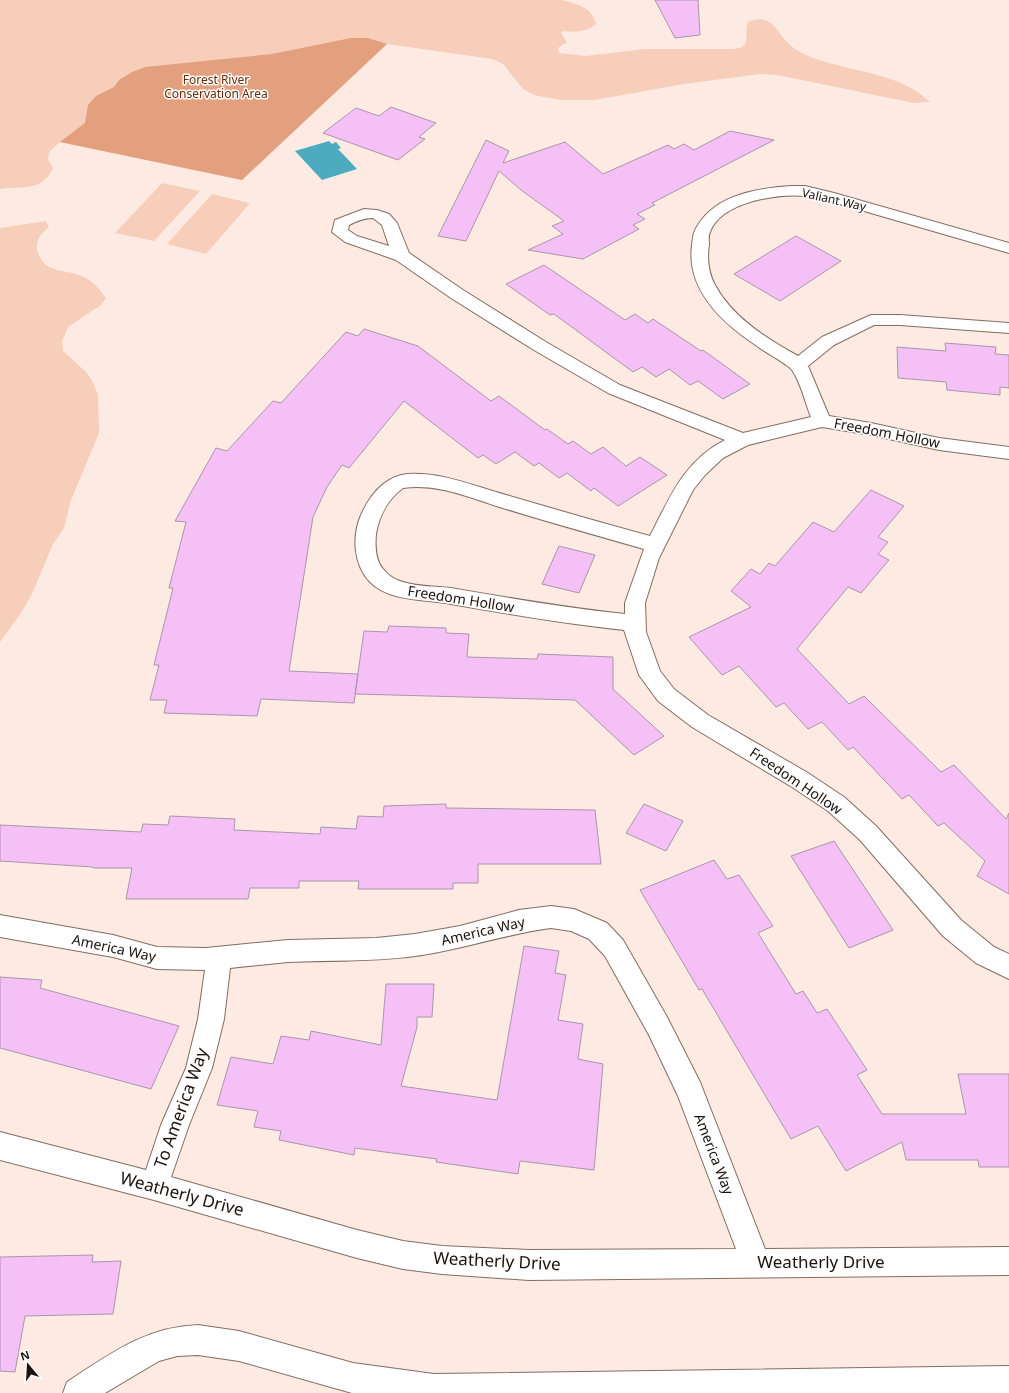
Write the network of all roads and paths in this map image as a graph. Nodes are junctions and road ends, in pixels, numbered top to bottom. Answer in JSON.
{"nodes":[{"id":1,"x":1009,"y":248,"type":"edge"},
{"id":2,"x":402,"y":256,"type":"dead end"},
{"id":3,"x":1009,"y":328,"type":"edge"},
{"id":4,"x":799,"y":366,"type":"junction"},
{"id":5,"x":822,"y":421,"type":"junction"},
{"id":6,"x":742,"y":440,"type":"junction"},
{"id":7,"x":1009,"y":453,"type":"edge"},
{"id":8,"x":655,"y":545,"type":"junction"},
{"id":9,"x":635,"y":623,"type":"junction"},
{"id":10,"x":0,"y":926,"type":"edge"},
{"id":11,"x":219,"y":958,"type":"junction"},
{"id":12,"x":1009,"y":967,"type":"edge"},
{"id":13,"x":0,"y":1146,"type":"edge"},
{"id":14,"x":154,"y":1186,"type":"junction"},
{"id":15,"x":1009,"y":1261,"type":"edge"},
{"id":16,"x":756,"y":1262,"type":"junction"},
{"id":17,"x":1009,"y":1381,"type":"edge"},
{"id":18,"x":78,"y":1393,"type":"edge"}],
"edges":[{"from":1,"to":4,"type":"street","name":"Valiant Way"},
{"from":2,"to":6,"type":"street"},
{"from":3,"to":4,"type":"street"},
{"from":4,"to":5,"type":"street"},
{"from":5,"to":6,"type":"street","name":"Freedom Hollow"},
{"from":5,"to":7,"type":"street","name":"Freedom Hollow"},
{"from":6,"to":8,"type":"street","name":"Freedom Hollow"},
{"from":8,"to":9,"type":"street","name":"Freedom Hollow"},
{"from":8,"to":9,"type":"street","name":"Freedom Hollow"},
{"from":9,"to":12,"type":"street","name":"Freedom Hollow"},
{"from":10,"to":11,"type":"street","name":"America Way"},
{"from":11,"to":14,"type":"street","name":"To America Way"},
{"from":11,"to":16,"type":"street","name":"America Way"},
{"from":13,"to":14,"type":"street","name":"Weatherly Drive"},
{"from":14,"to":16,"type":"street","name":"Weatherly Drive"},
{"from":15,"to":16,"type":"street","name":"Weatherly Drive"},
{"from":17,"to":18,"type":"street"}]}
